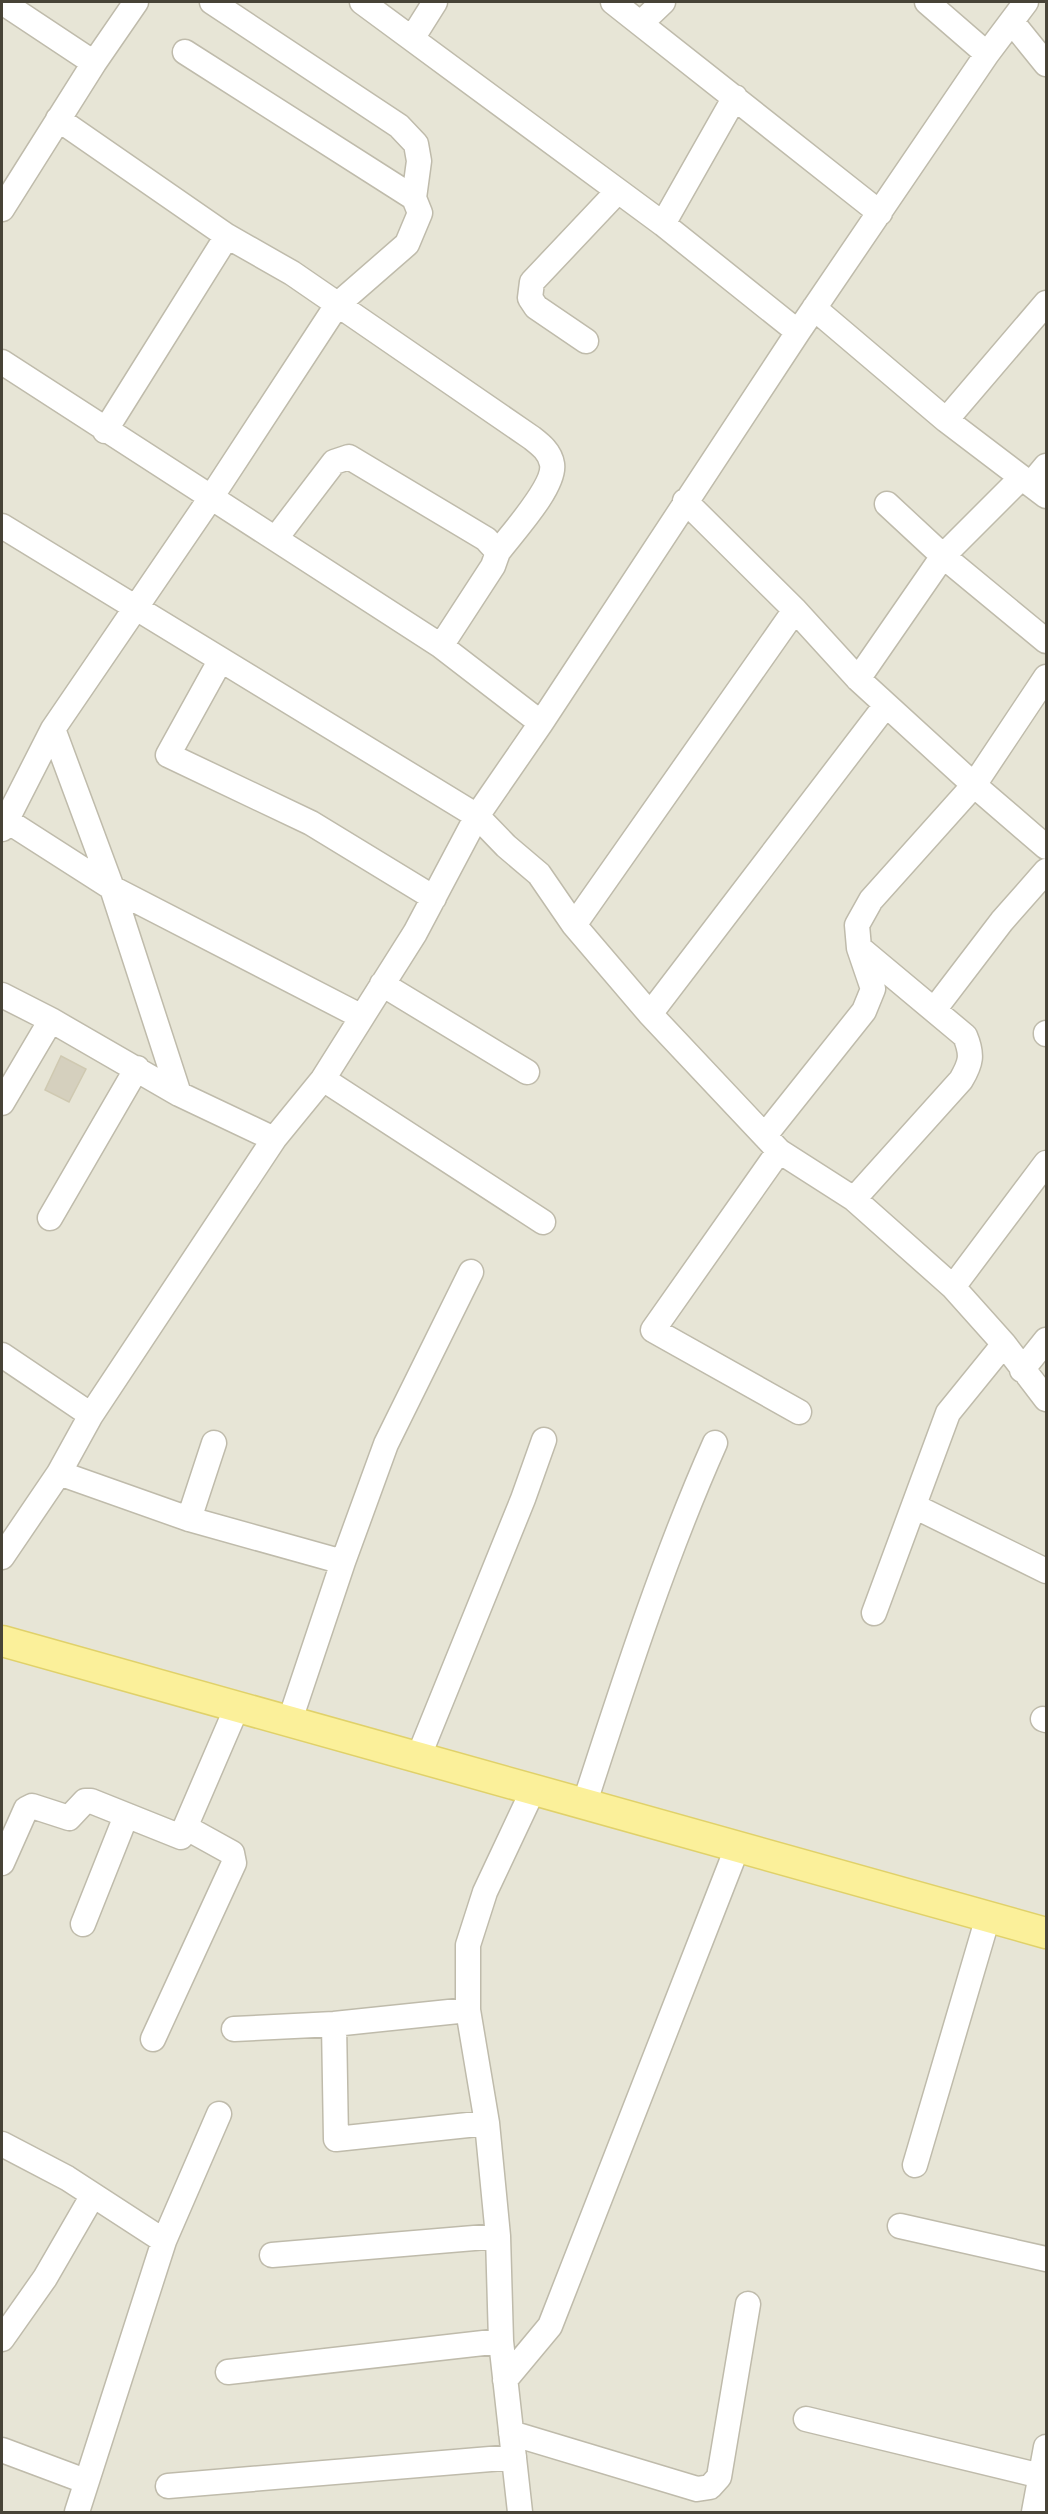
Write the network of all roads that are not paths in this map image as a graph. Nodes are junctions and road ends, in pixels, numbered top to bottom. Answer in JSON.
{"nodes":[{"id":1,"x":2,"y":2,"type":"edge"},
{"id":2,"x":136,"y":2,"type":"edge"},
{"id":3,"x":212,"y":2,"type":"edge"},
{"id":4,"x":362,"y":2,"type":"edge"},
{"id":5,"x":435,"y":2,"type":"edge"},
{"id":6,"x":613,"y":2,"type":"edge"},
{"id":7,"x":663,"y":2,"type":"edge"},
{"id":8,"x":927,"y":2,"type":"edge"},
{"id":9,"x":1026,"y":2,"type":"edge"},
{"id":10,"x":1011,"y":22,"type":"junction"},
{"id":11,"x":641,"y":23,"type":"junction"},
{"id":12,"x":413,"y":37,"type":"junction"},
{"id":13,"x":185,"y":52,"type":"dead end"},
{"id":14,"x":987,"y":54,"type":"junction"},
{"id":15,"x":94,"y":63,"type":"junction"},
{"id":16,"x":1047,"y":64,"type":"edge"},
{"id":17,"x":735,"y":97,"type":"junction"},
{"id":18,"x":58,"y":119,"type":"junction"},
{"id":19,"x":617,"y":192,"type":"junction"},
{"id":20,"x":414,"y":198,"type":"junction"},
{"id":21,"x":2,"y":208,"type":"edge"},
{"id":22,"x":880,"y":213,"type":"junction"},
{"id":23,"x":663,"y":224,"type":"junction"},
{"id":24,"x":227,"y":236,"type":"junction"},
{"id":25,"x":1047,"y":303,"type":"edge"},
{"id":26,"x":337,"y":305,"type":"junction"},
{"id":27,"x":814,"y":308,"type":"junction"},
{"id":28,"x":798,"y":332,"type":"junction"},
{"id":29,"x":586,"y":341,"type":"dead end"},
{"id":30,"x":2,"y":362,"type":"edge"},
{"id":31,"x":946,"y":420,"type":"junction"},
{"id":32,"x":105,"y":430,"type":"junction"},
{"id":33,"x":1047,"y":466,"type":"edge"},
{"id":34,"x":1033,"y":486,"type":"edge"},
{"id":35,"x":212,"y":496,"type":"junction"},
{"id":36,"x":685,"y":501,"type":"junction"},
{"id":37,"x":887,"y":504,"type":"dead end"},
{"id":38,"x":2,"y":526,"type":"edge"},
{"id":39,"x":276,"y":538,"type":"junction"},
{"id":40,"x":498,"y":552,"type":"junction"},
{"id":41,"x":943,"y":556,"type":"junction"},
{"id":42,"x":136,"y":609,"type":"junction"},
{"id":43,"x":795,"y":610,"type":"junction"},
{"id":44,"x":1047,"y":641,"type":"edge"},
{"id":45,"x":441,"y":646,"type":"junction"},
{"id":46,"x":220,"y":661,"type":"junction"},
{"id":47,"x":1047,"y":677,"type":"edge"},
{"id":48,"x":858,"y":679,"type":"junction"},
{"id":49,"x":886,"y":705,"type":"junction"},
{"id":50,"x":542,"y":723,"type":"junction"},
{"id":51,"x":53,"y":729,"type":"junction"},
{"id":52,"x":974,"y":785,"type":"junction"},
{"id":53,"x":477,"y":816,"type":"junction"},
{"id":54,"x":4,"y":824,"type":"edge"},
{"id":55,"x":1047,"y":847,"type":"edge"},
{"id":56,"x":1047,"y":871,"type":"edge"},
{"id":57,"x":112,"y":888,"type":"junction"},
{"id":58,"x":434,"y":898,"type":"junction"},
{"id":59,"x":574,"y":925,"type":"junction"},
{"id":60,"x":860,"y":948,"type":"junction"},
{"id":61,"x":382,"y":984,"type":"junction"},
{"id":62,"x":2,"y":995,"type":"edge"},
{"id":63,"x":934,"y":1010,"type":"junction"},
{"id":64,"x":650,"y":1014,"type":"junction"},
{"id":65,"x":362,"y":1017,"type":"junction"},
{"id":66,"x":51,"y":1020,"type":"junction"},
{"id":67,"x":137,"y":1068,"type":"junction"},
{"id":68,"x":527,"y":1072,"type":"dead end"},
{"id":69,"x":322,"y":1079,"type":"junction"},
{"id":70,"x":179,"y":1094,"type":"junction"},
{"id":71,"x":2,"y":1103,"type":"edge"},
{"id":72,"x":273,"y":1138,"type":"junction"},
{"id":73,"x":773,"y":1142,"type":"junction"},
{"id":74,"x":1047,"y":1163,"type":"edge"},
{"id":75,"x":854,"y":1199,"type":"junction"},
{"id":76,"x":50,"y":1218,"type":"dead end"},
{"id":77,"x":543,"y":1222,"type":"dead end"},
{"id":78,"x":471,"y":1272,"type":"dead end"},
{"id":79,"x":953,"y":1287,"type":"junction"},
{"id":80,"x":1047,"y":1340,"type":"edge"},
{"id":81,"x":1004,"y":1344,"type":"junction"},
{"id":82,"x":2,"y":1355,"type":"edge"},
{"id":83,"x":1022,"y":1370,"type":"junction"},
{"id":84,"x":1047,"y":1399,"type":"edge"},
{"id":85,"x":799,"y":1412,"type":"dead end"},
{"id":86,"x":91,"y":1415,"type":"junction"},
{"id":87,"x":544,"y":1440,"type":"dead end"},
{"id":88,"x":214,"y":1443,"type":"dead end"},
{"id":89,"x":715,"y":1443,"type":"dead end"},
{"id":90,"x":59,"y":1473,"type":"junction"},
{"id":91,"x":914,"y":1506,"type":"junction"},
{"id":92,"x":189,"y":1519,"type":"junction"},
{"id":93,"x":2,"y":1557,"type":"edge"},
{"id":94,"x":343,"y":1562,"type":"junction"},
{"id":95,"x":1047,"y":1571,"type":"edge"},
{"id":96,"x":874,"y":1613,"type":"dead end"},
{"id":97,"x":2,"y":1641,"type":"edge"},
{"id":98,"x":237,"y":1707,"type":"junction"},
{"id":99,"x":290,"y":1720,"type":"junction"},
{"id":100,"x":418,"y":1758,"type":"junction"},
{"id":101,"x":533,"y":1790,"type":"junction"},
{"id":102,"x":584,"y":1805,"type":"junction"},
{"id":103,"x":126,"y":1816,"type":"junction"},
{"id":104,"x":185,"y":1827,"type":"junction"},
{"id":105,"x":737,"y":1848,"type":"junction"},
{"id":106,"x":2,"y":1863,"type":"edge"},
{"id":107,"x":988,"y":1917,"type":"junction"},
{"id":108,"x":83,"y":1924,"type":"dead end"},
{"id":109,"x":1047,"y":1933,"type":"edge"},
{"id":110,"x":468,"y":2010,"type":"junction"},
{"id":111,"x":334,"y":2024,"type":"junction"},
{"id":112,"x":234,"y":2029,"type":"dead end"},
{"id":113,"x":153,"y":2039,"type":"dead end"},
{"id":114,"x":219,"y":2114,"type":"dead end"},
{"id":115,"x":487,"y":2123,"type":"junction"},
{"id":116,"x":2,"y":2144,"type":"edge"},
{"id":117,"x":915,"y":2165,"type":"dead end"},
{"id":118,"x":93,"y":2195,"type":"junction"},
{"id":119,"x":900,"y":2226,"type":"dead end"},
{"id":120,"x":498,"y":2236,"type":"junction"},
{"id":121,"x":164,"y":2241,"type":"junction"},
{"id":122,"x":272,"y":2255,"type":"dead end"},
{"id":123,"x":1047,"y":2259,"type":"edge"},
{"id":124,"x":748,"y":2304,"type":"dead end"},
{"id":125,"x":2,"y":2339,"type":"edge"},
{"id":126,"x":501,"y":2341,"type":"junction"},
{"id":127,"x":228,"y":2372,"type":"dead end"},
{"id":128,"x":506,"y":2380,"type":"junction"},
{"id":129,"x":806,"y":2419,"type":"dead end"},
{"id":130,"x":511,"y":2433,"type":"junction"},
{"id":131,"x":1047,"y":2446,"type":"edge"},
{"id":132,"x":2,"y":2450,"type":"edge"},
{"id":133,"x":514,"y":2457,"type":"junction"},
{"id":134,"x":1041,"y":2476,"type":"junction"},
{"id":135,"x":85,"y":2481,"type":"junction"},
{"id":136,"x":168,"y":2486,"type":"dead end"},
{"id":137,"x":76,"y":2512,"type":"edge"},
{"id":138,"x":520,"y":2512,"type":"edge"},
{"id":139,"x":1034,"y":2512,"type":"edge"}],
"edges":[{"from":1,"to":15,"type":"street"},
{"from":2,"to":15,"type":"street"},
{"from":3,"to":20,"type":"street"},
{"from":4,"to":12,"type":"street"},
{"from":5,"to":12,"type":"street"},
{"from":6,"to":11,"type":"street"},
{"from":7,"to":11,"type":"street"},
{"from":8,"to":14,"type":"street"},
{"from":9,"to":10,"type":"street"},
{"from":10,"to":14,"type":"street"},
{"from":10,"to":16,"type":"street"},
{"from":11,"to":17,"type":"street"},
{"from":12,"to":19,"type":"street"},
{"from":13,"to":20,"type":"street"},
{"from":14,"to":22,"type":"street"},
{"from":15,"to":18,"type":"street"},
{"from":17,"to":22,"type":"street"},
{"from":17,"to":23,"type":"street"},
{"from":18,"to":21,"type":"street"},
{"from":18,"to":24,"type":"street"},
{"from":19,"to":23,"type":"street"},
{"from":19,"to":29,"type":"street"},
{"from":20,"to":26,"type":"street"},
{"from":22,"to":27,"type":"street"},
{"from":23,"to":28,"type":"street"},
{"from":24,"to":26,"type":"street"},
{"from":24,"to":32,"type":"street"},
{"from":25,"to":31,"type":"street"},
{"from":26,"to":35,"type":"street"},
{"from":26,"to":40,"type":"street"},
{"from":27,"to":28,"type":"street"},
{"from":27,"to":31,"type":"street"},
{"from":28,"to":36,"type":"street"},
{"from":30,"to":32,"type":"street"},
{"from":31,"to":34,"type":"street"},
{"from":32,"to":35,"type":"street"},
{"from":33,"to":34,"type":"street"},
{"from":34,"to":41,"type":"street"},
{"from":35,"to":39,"type":"street"},
{"from":35,"to":42,"type":"street"},
{"from":36,"to":43,"type":"street"},
{"from":36,"to":50,"type":"street"},
{"from":37,"to":41,"type":"street"},
{"from":38,"to":42,"type":"street"},
{"from":39,"to":40,"type":"street"},
{"from":39,"to":45,"type":"street"},
{"from":40,"to":45,"type":"street"},
{"from":41,"to":44,"type":"street"},
{"from":41,"to":48,"type":"street"},
{"from":42,"to":46,"type":"street"},
{"from":42,"to":51,"type":"street"},
{"from":43,"to":48,"type":"street"},
{"from":43,"to":59,"type":"street"},
{"from":45,"to":50,"type":"street"},
{"from":46,"to":53,"type":"street"},
{"from":46,"to":58,"type":"street"},
{"from":47,"to":52,"type":"street"},
{"from":48,"to":49,"type":"street"},
{"from":49,"to":52,"type":"street"},
{"from":49,"to":64,"type":"street"},
{"from":50,"to":53,"type":"street"},
{"from":51,"to":54,"type":"street"},
{"from":51,"to":57,"type":"street"},
{"from":52,"to":55,"type":"street"},
{"from":52,"to":60,"type":"street"},
{"from":53,"to":58,"type":"street"},
{"from":53,"to":59,"type":"street"},
{"from":54,"to":57,"type":"street"},
{"from":56,"to":63,"type":"street"},
{"from":57,"to":65,"type":"street"},
{"from":57,"to":70,"type":"street"},
{"from":58,"to":61,"type":"street"},
{"from":59,"to":64,"type":"street"},
{"from":60,"to":63,"type":"street"},
{"from":60,"to":73,"type":"street"},
{"from":61,"to":65,"type":"street"},
{"from":61,"to":68,"type":"street"},
{"from":62,"to":66,"type":"street"},
{"from":63,"to":75,"type":"street"},
{"from":64,"to":73,"type":"street"},
{"from":65,"to":69,"type":"street"},
{"from":66,"to":67,"type":"street"},
{"from":66,"to":71,"type":"street"},
{"from":67,"to":70,"type":"street"},
{"from":67,"to":76,"type":"street"},
{"from":69,"to":72,"type":"street"},
{"from":69,"to":77,"type":"street"},
{"from":70,"to":72,"type":"street"},
{"from":72,"to":86,"type":"street"},
{"from":73,"to":75,"type":"street"},
{"from":73,"to":85,"type":"street"},
{"from":74,"to":79,"type":"street"},
{"from":75,"to":79,"type":"street"},
{"from":78,"to":94,"type":"street"},
{"from":79,"to":81,"type":"street"},
{"from":80,"to":83,"type":"street"},
{"from":81,"to":83,"type":"street"},
{"from":81,"to":91,"type":"street"},
{"from":82,"to":86,"type":"street"},
{"from":83,"to":84,"type":"street"},
{"from":86,"to":90,"type":"street"},
{"from":87,"to":100,"type":"street"},
{"from":88,"to":92,"type":"street"},
{"from":89,"to":102,"type":"street"},
{"from":90,"to":92,"type":"street"},
{"from":90,"to":93,"type":"street"},
{"from":91,"to":95,"type":"street"},
{"from":91,"to":96,"type":"street"},
{"from":92,"to":94,"type":"street"},
{"from":94,"to":99,"type":"street"},
{"from":97,"to":98,"type":"main road"},
{"from":98,"to":99,"type":"main road"},
{"from":98,"to":104,"type":"street"},
{"from":99,"to":100,"type":"main road"},
{"from":100,"to":101,"type":"main road"},
{"from":101,"to":102,"type":"main road"},
{"from":101,"to":110,"type":"street"},
{"from":102,"to":105,"type":"main road"},
{"from":103,"to":104,"type":"street"},
{"from":103,"to":106,"type":"street"},
{"from":103,"to":108,"type":"street"},
{"from":104,"to":113,"type":"street"},
{"from":105,"to":107,"type":"main road"},
{"from":105,"to":128,"type":"street"},
{"from":107,"to":109,"type":"main road"},
{"from":107,"to":117,"type":"street"},
{"from":110,"to":111,"type":"street"},
{"from":110,"to":115,"type":"street"},
{"from":111,"to":112,"type":"street"},
{"from":111,"to":115,"type":"street"},
{"from":114,"to":121,"type":"street"},
{"from":115,"to":120,"type":"street"},
{"from":116,"to":118,"type":"street"},
{"from":118,"to":121,"type":"street"},
{"from":118,"to":125,"type":"street"},
{"from":119,"to":123,"type":"street"},
{"from":120,"to":122,"type":"street"},
{"from":120,"to":126,"type":"street"},
{"from":121,"to":135,"type":"street"},
{"from":124,"to":130,"type":"street"},
{"from":126,"to":127,"type":"street"},
{"from":126,"to":128,"type":"street"},
{"from":128,"to":130,"type":"street"},
{"from":129,"to":134,"type":"street"},
{"from":130,"to":133,"type":"street"},
{"from":131,"to":134,"type":"street"},
{"from":132,"to":135,"type":"street"},
{"from":133,"to":136,"type":"street"},
{"from":133,"to":138,"type":"street"},
{"from":134,"to":139,"type":"street"},
{"from":135,"to":137,"type":"street"}]}
